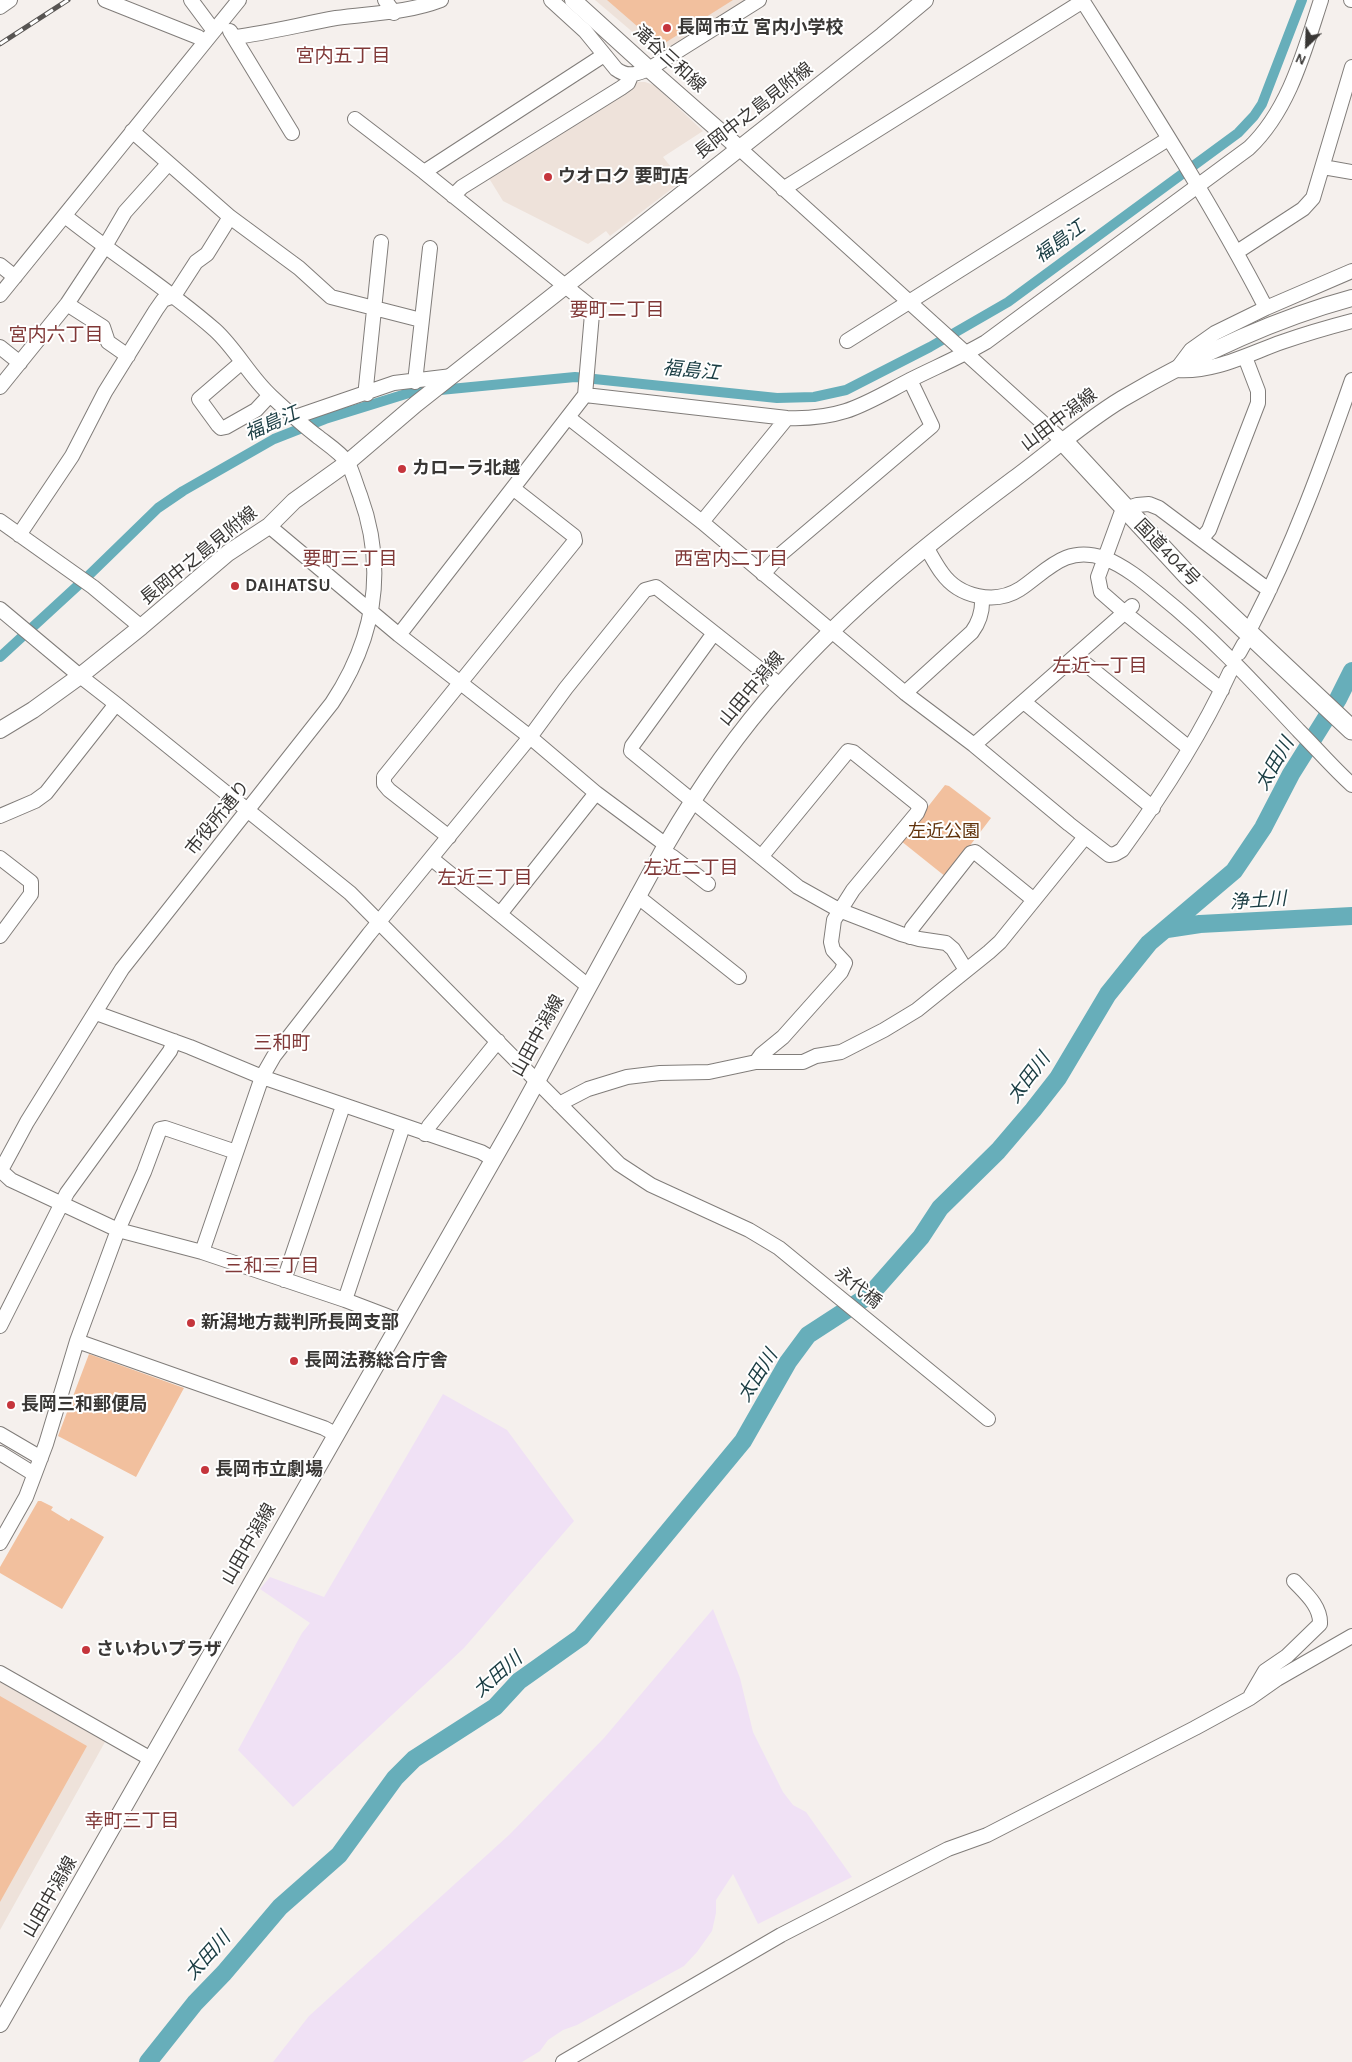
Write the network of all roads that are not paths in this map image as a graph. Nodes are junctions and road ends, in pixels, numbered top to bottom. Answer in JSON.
{"nodes":[{"id":1,"x":10,"y":0,"type":"edge"},
{"id":2,"x":105,"y":0,"type":"edge"},
{"id":3,"x":191,"y":0,"type":"edge"},
{"id":4,"x":385,"y":0,"type":"edge"},
{"id":5,"x":441,"y":0,"type":"edge"},
{"id":6,"x":551,"y":0,"type":"edge"},
{"id":7,"x":573,"y":0,"type":"edge"},
{"id":8,"x":759,"y":0,"type":"edge"},
{"id":9,"x":925,"y":0,"type":"edge"},
{"id":10,"x":1082,"y":0,"type":"edge"},
{"id":11,"x":1321,"y":0,"type":"edge"},
{"id":12,"x":0,"y":6,"type":"edge"},
{"id":13,"x":230,"y":7,"type":"edge"},
{"id":14,"x":394,"y":13,"type":"junction"},
{"id":15,"x":214,"y":31,"type":"junction"},
{"id":16,"x":234,"y":37,"type":"junction"},
{"id":17,"x":205,"y":42,"type":"junction"},
{"id":18,"x":604,"y":55,"type":"junction"},
{"id":19,"x":1352,"y":67,"type":"edge"},
{"id":20,"x":649,"y":69,"type":"junction"},
{"id":21,"x":631,"y":76,"type":"junction"},
{"id":22,"x":355,"y":118,"type":"dead end"},
{"id":23,"x":132,"y":131,"type":"junction"},
{"id":24,"x":292,"y":132,"type":"dead end"},
{"id":25,"x":1168,"y":139,"type":"junction"},
{"id":26,"x":739,"y":148,"type":"junction"},
{"id":27,"x":168,"y":164,"type":"junction"},
{"id":28,"x":1323,"y":167,"type":"junction"},
{"id":29,"x":424,"y":172,"type":"junction"},
{"id":30,"x":1352,"y":172,"type":"edge"},
{"id":31,"x":1196,"y":182,"type":"junction"},
{"id":32,"x":783,"y":189,"type":"junction"},
{"id":33,"x":453,"y":196,"type":"junction"},
{"id":34,"x":64,"y":216,"type":"junction"},
{"id":35,"x":230,"y":217,"type":"junction"},
{"id":36,"x":381,"y":242,"type":"dead end"},
{"id":37,"x":104,"y":248,"type":"junction"},
{"id":38,"x":430,"y":248,"type":"dead end"},
{"id":39,"x":1237,"y":252,"type":"junction"},
{"id":40,"x":0,"y":264,"type":"edge"},
{"id":41,"x":1352,"y":271,"type":"edge"},
{"id":42,"x":15,"y":277,"type":"junction"},
{"id":43,"x":565,"y":286,"type":"junction"},
{"id":44,"x":0,"y":295,"type":"edge"},
{"id":45,"x":174,"y":296,"type":"junction"},
{"id":46,"x":1352,"y":298,"type":"edge"},
{"id":47,"x":909,"y":301,"type":"junction"},
{"id":48,"x":67,"y":304,"type":"junction"},
{"id":49,"x":1266,"y":308,"type":"junction"},
{"id":50,"x":373,"y":309,"type":"junction"},
{"id":51,"x":421,"y":320,"type":"junction"},
{"id":52,"x":1352,"y":320,"type":"edge"},
{"id":53,"x":847,"y":340,"type":"dead end"},
{"id":54,"x":0,"y":347,"type":"edge"},
{"id":55,"x":964,"y":350,"type":"junction"},
{"id":56,"x":128,"y":356,"type":"junction"},
{"id":57,"x":1244,"y":357,"type":"junction"},
{"id":58,"x":242,"y":362,"type":"junction"},
{"id":59,"x":20,"y":363,"type":"junction"},
{"id":60,"x":1176,"y":370,"type":"junction"},
{"id":61,"x":447,"y":380,"type":"junction"},
{"id":62,"x":910,"y":380,"type":"junction"},
{"id":63,"x":1352,"y":380,"type":"edge"},
{"id":64,"x":415,"y":382,"type":"junction"},
{"id":65,"x":0,"y":387,"type":"edge"},
{"id":66,"x":585,"y":391,"type":"junction"},
{"id":67,"x":367,"y":394,"type":"junction"},
{"id":68,"x":270,"y":395,"type":"junction"},
{"id":69,"x":569,"y":418,"type":"junction"},
{"id":70,"x":787,"y":418,"type":"junction"},
{"id":71,"x":298,"y":420,"type":"junction"},
{"id":72,"x":1064,"y":442,"type":"junction"},
{"id":73,"x":348,"y":463,"type":"junction"},
{"id":74,"x":514,"y":488,"type":"junction"},
{"id":75,"x":1125,"y":509,"type":"junction"},
{"id":76,"x":0,"y":521,"type":"edge"},
{"id":77,"x":702,"y":522,"type":"junction"},
{"id":78,"x":269,"y":526,"type":"junction"},
{"id":79,"x":19,"y":535,"type":"junction"},
{"id":80,"x":1202,"y":538,"type":"junction"},
{"id":81,"x":926,"y":547,"type":"junction"},
{"id":82,"x":1104,"y":558,"type":"junction"},
{"id":83,"x":763,"y":574,"type":"junction"},
{"id":84,"x":1270,"y":589,"type":"junction"},
{"id":85,"x":982,"y":597,"type":"junction"},
{"id":86,"x":0,"y":609,"type":"edge"},
{"id":87,"x":1129,"y":610,"type":"junction"},
{"id":88,"x":372,"y":611,"type":"junction"},
{"id":89,"x":1252,"y":625,"type":"dead end"},
{"id":90,"x":141,"y":627,"type":"junction"},
{"id":91,"x":831,"y":631,"type":"junction"},
{"id":92,"x":714,"y":633,"type":"junction"},
{"id":93,"x":398,"y":635,"type":"junction"},
{"id":94,"x":1077,"y":657,"type":"junction"},
{"id":95,"x":1230,"y":672,"type":"dead end"},
{"id":96,"x":80,"y":676,"type":"junction"},
{"id":97,"x":461,"y":684,"type":"junction"},
{"id":98,"x":780,"y":685,"type":"junction"},
{"id":99,"x":1222,"y":690,"type":"junction"},
{"id":100,"x":905,"y":693,"type":"junction"},
{"id":101,"x":1024,"y":702,"type":"junction"},
{"id":102,"x":116,"y":704,"type":"junction"},
{"id":103,"x":0,"y":730,"type":"edge"},
{"id":104,"x":1352,"y":730,"type":"edge"},
{"id":105,"x":530,"y":737,"type":"junction"},
{"id":106,"x":974,"y":745,"type":"junction"},
{"id":107,"x":1189,"y":748,"type":"junction"},
{"id":108,"x":1348,"y":781,"type":"edge"},
{"id":109,"x":596,"y":793,"type":"junction"},
{"id":110,"x":692,"y":801,"type":"junction"},
{"id":111,"x":1153,"y":808,"type":"junction"},
{"id":112,"x":248,"y":811,"type":"junction"},
{"id":113,"x":0,"y":816,"type":"edge"},
{"id":114,"x":449,"y":837,"type":"junction"},
{"id":115,"x":1085,"y":837,"type":"junction"},
{"id":116,"x":664,"y":848,"type":"junction"},
{"id":117,"x":761,"y":857,"type":"junction"},
{"id":118,"x":0,"y":858,"type":"edge"},
{"id":119,"x":432,"y":859,"type":"junction"},
{"id":120,"x":708,"y":884,"type":"dead end"},
{"id":121,"x":637,"y":896,"type":"junction"},
{"id":122,"x":1034,"y":900,"type":"junction"},
{"id":123,"x":839,"y":910,"type":"junction"},
{"id":124,"x":500,"y":914,"type":"junction"},
{"id":125,"x":379,"y":922,"type":"junction"},
{"id":126,"x":0,"y":936,"type":"edge"},
{"id":127,"x":910,"y":937,"type":"junction"},
{"id":128,"x":966,"y":970,"type":"junction"},
{"id":129,"x":739,"y":977,"type":"dead end"},
{"id":130,"x":588,"y":986,"type":"junction"},
{"id":131,"x":96,"y":1013,"type":"junction"},
{"id":132,"x":174,"y":1041,"type":"junction"},
{"id":133,"x":498,"y":1041,"type":"junction"},
{"id":134,"x":756,"y":1062,"type":"junction"},
{"id":135,"x":262,"y":1077,"type":"junction"},
{"id":136,"x":537,"y":1081,"type":"junction"},
{"id":137,"x":558,"y":1104,"type":"junction"},
{"id":138,"x":343,"y":1106,"type":"junction"},
{"id":139,"x":403,"y":1126,"type":"junction"},
{"id":140,"x":426,"y":1134,"type":"junction"},
{"id":141,"x":236,"y":1152,"type":"junction"},
{"id":142,"x":493,"y":1159,"type":"junction"},
{"id":143,"x":0,"y":1171,"type":"edge"},
{"id":144,"x":62,"y":1204,"type":"junction"},
{"id":145,"x":118,"y":1230,"type":"junction"},
{"id":146,"x":202,"y":1252,"type":"junction"},
{"id":147,"x":284,"y":1280,"type":"junction"},
{"id":148,"x":345,"y":1300,"type":"junction"},
{"id":149,"x":399,"y":1322,"type":"junction"},
{"id":150,"x":0,"y":1326,"type":"edge"},
{"id":151,"x":77,"y":1340,"type":"junction"},
{"id":152,"x":988,"y":1420,"type":"dead end"},
{"id":153,"x":0,"y":1434,"type":"edge"},
{"id":154,"x":335,"y":1434,"type":"junction"},
{"id":155,"x":0,"y":1453,"type":"edge"},
{"id":156,"x":41,"y":1458,"type":"junction"},
{"id":157,"x":34,"y":1474,"type":"junction"},
{"id":158,"x":0,"y":1543,"type":"edge"},
{"id":159,"x":1294,"y":1581,"type":"dead end"},
{"id":160,"x":1352,"y":1636,"type":"edge"},
{"id":161,"x":0,"y":1673,"type":"edge"},
{"id":162,"x":1250,"y":1698,"type":"junction"},
{"id":163,"x":151,"y":1759,"type":"junction"},
{"id":164,"x":0,"y":2024,"type":"edge"},
{"id":165,"x":563,"y":2062,"type":"edge"}],
"edges":[{"from":1,"to":12,"type":"street"},
{"from":2,"to":17,"type":"street"},
{"from":3,"to":15,"type":"street"},
{"from":4,"to":14,"type":"street"},
{"from":5,"to":14,"type":"street"},
{"from":6,"to":18,"type":"street"},
{"from":7,"to":20,"type":"main road","name":"滝谷三和線"},
{"from":8,"to":20,"type":"street"},
{"from":9,"to":26,"type":"main road","name":"長岡中之島見附線"},
{"from":10,"to":25,"type":"street"},
{"from":10,"to":32,"type":"street"},
{"from":11,"to":31,"type":"street"},
{"from":13,"to":15,"type":"street"},
{"from":13,"to":16,"type":"street"},
{"from":14,"to":16,"type":"street"},
{"from":15,"to":17,"type":"street"},
{"from":16,"to":24,"type":"street"},
{"from":17,"to":23,"type":"street"},
{"from":18,"to":21,"type":"street"},
{"from":18,"to":29,"type":"street"},
{"from":19,"to":28,"type":"street"},
{"from":20,"to":21,"type":"street"},
{"from":20,"to":26,"type":"main road","name":"滝谷三和線"},
{"from":21,"to":33,"type":"street"},
{"from":22,"to":29,"type":"street"},
{"from":23,"to":27,"type":"street"},
{"from":23,"to":34,"type":"street"},
{"from":25,"to":31,"type":"street"},
{"from":25,"to":47,"type":"street"},
{"from":26,"to":32,"type":"street"},
{"from":26,"to":43,"type":"main road","name":"長岡中之島見附線"},
{"from":27,"to":35,"type":"street"},
{"from":27,"to":37,"type":"street"},
{"from":28,"to":30,"type":"street"},
{"from":28,"to":39,"type":"street"},
{"from":29,"to":33,"type":"street"},
{"from":31,"to":39,"type":"street"},
{"from":31,"to":55,"type":"street"},
{"from":32,"to":47,"type":"street"},
{"from":33,"to":43,"type":"street"},
{"from":34,"to":37,"type":"street"},
{"from":34,"to":42,"type":"street"},
{"from":35,"to":45,"type":"street"},
{"from":35,"to":50,"type":"street"},
{"from":36,"to":50,"type":"street"},
{"from":37,"to":45,"type":"street"},
{"from":37,"to":48,"type":"street"},
{"from":38,"to":51,"type":"street"},
{"from":39,"to":49,"type":"street"},
{"from":40,"to":42,"type":"street"},
{"from":41,"to":49,"type":"street"},
{"from":42,"to":44,"type":"street"},
{"from":43,"to":61,"type":"main road","name":"長岡中之島見附線"},
{"from":43,"to":66,"type":"street"},
{"from":45,"to":56,"type":"street"},
{"from":45,"to":58,"type":"street"},
{"from":46,"to":60,"type":"main road","name":"山田中潟線"},
{"from":47,"to":53,"type":"street"},
{"from":47,"to":55,"type":"street"},
{"from":48,"to":56,"type":"street"},
{"from":48,"to":59,"type":"street"},
{"from":49,"to":60,"type":"street"},
{"from":50,"to":51,"type":"street"},
{"from":50,"to":67,"type":"street"},
{"from":51,"to":64,"type":"street"},
{"from":52,"to":57,"type":"street"},
{"from":54,"to":59,"type":"street"},
{"from":55,"to":62,"type":"street"},
{"from":55,"to":72,"type":"street"},
{"from":56,"to":79,"type":"street"},
{"from":57,"to":60,"type":"street"},
{"from":57,"to":80,"type":"street"},
{"from":58,"to":68,"type":"street"},
{"from":58,"to":68,"type":"street"},
{"from":59,"to":65,"type":"street"},
{"from":60,"to":72,"type":"main road","name":"山田中潟線"},
{"from":61,"to":64,"type":"street"},
{"from":61,"to":73,"type":"main road","name":"長岡中之島見附線"},
{"from":62,"to":70,"type":"street"},
{"from":62,"to":83,"type":"street"},
{"from":63,"to":84,"type":"street"},
{"from":64,"to":67,"type":"street"},
{"from":66,"to":69,"type":"street"},
{"from":66,"to":70,"type":"street"},
{"from":67,"to":71,"type":"street"},
{"from":68,"to":71,"type":"street"},
{"from":69,"to":74,"type":"street"},
{"from":69,"to":77,"type":"street"},
{"from":70,"to":77,"type":"street"},
{"from":71,"to":73,"type":"street"},
{"from":72,"to":75,"type":"highway","name":"国道404号"},
{"from":72,"to":81,"type":"main road","name":"山田中潟線"},
{"from":73,"to":78,"type":"main road","name":"長岡中之島見附線"},
{"from":73,"to":88,"type":"street","name":"市役所通り"},
{"from":74,"to":93,"type":"street"},
{"from":74,"to":97,"type":"street"},
{"from":75,"to":80,"type":"street"},
{"from":75,"to":82,"type":"street"},
{"from":75,"to":104,"type":"highway","name":"国道404号"},
{"from":76,"to":79,"type":"street"},
{"from":77,"to":83,"type":"street"},
{"from":78,"to":88,"type":"street"},
{"from":78,"to":90,"type":"main road","name":"長岡中之島見附線"},
{"from":79,"to":90,"type":"street"},
{"from":80,"to":84,"type":"street"},
{"from":81,"to":85,"type":"street"},
{"from":81,"to":91,"type":"main road","name":"山田中潟線"},
{"from":82,"to":85,"type":"street"},
{"from":82,"to":87,"type":"street"},
{"from":82,"to":108,"type":"street"},
{"from":83,"to":91,"type":"street"},
{"from":84,"to":89,"type":"street"},
{"from":85,"to":100,"type":"street"},
{"from":86,"to":96,"type":"street","name":"永代橋"},
{"from":87,"to":94,"type":"street"},
{"from":87,"to":99,"type":"street"},
{"from":88,"to":93,"type":"street"},
{"from":88,"to":112,"type":"street","name":"市役所通り"},
{"from":90,"to":96,"type":"main road","name":"長岡中之島見附線"},
{"from":91,"to":98,"type":"main road","name":"山田中潟線"},
{"from":91,"to":100,"type":"street"},
{"from":92,"to":98,"type":"street"},
{"from":92,"to":105,"type":"street"},
{"from":92,"to":110,"type":"street"},
{"from":93,"to":97,"type":"street"},
{"from":94,"to":101,"type":"street"},
{"from":94,"to":107,"type":"street"},
{"from":95,"to":99,"type":"street"},
{"from":96,"to":102,"type":"street","name":"永代橋"},
{"from":96,"to":103,"type":"main road","name":"長岡中之島見附線"},
{"from":97,"to":105,"type":"street"},
{"from":97,"to":114,"type":"street"},
{"from":98,"to":110,"type":"main road","name":"山田中潟線"},
{"from":99,"to":107,"type":"street"},
{"from":100,"to":106,"type":"street"},
{"from":101,"to":106,"type":"street"},
{"from":101,"to":111,"type":"street"},
{"from":102,"to":112,"type":"street","name":"永代橋"},
{"from":102,"to":113,"type":"street"},
{"from":105,"to":109,"type":"street"},
{"from":105,"to":114,"type":"street"},
{"from":106,"to":115,"type":"street"},
{"from":107,"to":111,"type":"street"},
{"from":109,"to":116,"type":"street"},
{"from":109,"to":124,"type":"street"},
{"from":110,"to":116,"type":"main road","name":"山田中潟線"},
{"from":110,"to":117,"type":"street"},
{"from":111,"to":115,"type":"street"},
{"from":112,"to":125,"type":"street","name":"永代橋"},
{"from":112,"to":131,"type":"street","name":"市役所通り"},
{"from":114,"to":119,"type":"street"},
{"from":115,"to":122,"type":"street"},
{"from":116,"to":120,"type":"street"},
{"from":116,"to":121,"type":"main road","name":"山田中潟線"},
{"from":117,"to":123,"type":"street"},
{"from":117,"to":123,"type":"street"},
{"from":118,"to":126,"type":"street"},
{"from":119,"to":124,"type":"street"},
{"from":119,"to":125,"type":"street"},
{"from":121,"to":129,"type":"street"},
{"from":121,"to":130,"type":"main road","name":"山田中潟線"},
{"from":122,"to":127,"type":"street"},
{"from":122,"to":128,"type":"street"},
{"from":123,"to":127,"type":"street"},
{"from":123,"to":134,"type":"street"},
{"from":124,"to":130,"type":"street"},
{"from":125,"to":133,"type":"street","name":"永代橋"},
{"from":125,"to":135,"type":"street"},
{"from":127,"to":128,"type":"street"},
{"from":128,"to":134,"type":"street"},
{"from":130,"to":136,"type":"main road","name":"山田中潟線"},
{"from":131,"to":132,"type":"street"},
{"from":131,"to":143,"type":"street","name":"市役所通り"},
{"from":132,"to":135,"type":"street"},
{"from":132,"to":144,"type":"street"},
{"from":133,"to":136,"type":"street","name":"永代橋"},
{"from":133,"to":140,"type":"street"},
{"from":134,"to":137,"type":"street"},
{"from":135,"to":138,"type":"street"},
{"from":135,"to":141,"type":"street"},
{"from":136,"to":137,"type":"street","name":"永代橋"},
{"from":136,"to":142,"type":"main road","name":"山田中潟線"},
{"from":137,"to":152,"type":"street","name":"永代橋"},
{"from":138,"to":139,"type":"street"},
{"from":138,"to":147,"type":"street"},
{"from":139,"to":140,"type":"street"},
{"from":139,"to":148,"type":"street"},
{"from":140,"to":142,"type":"street"},
{"from":141,"to":145,"type":"street"},
{"from":141,"to":146,"type":"street"},
{"from":142,"to":149,"type":"main road","name":"山田中潟線"},
{"from":143,"to":144,"type":"street"},
{"from":144,"to":145,"type":"street"},
{"from":144,"to":150,"type":"street"},
{"from":145,"to":146,"type":"street"},
{"from":145,"to":151,"type":"street"},
{"from":146,"to":147,"type":"street"},
{"from":147,"to":148,"type":"street"},
{"from":148,"to":149,"type":"street"},
{"from":149,"to":154,"type":"main road","name":"山田中潟線"},
{"from":151,"to":154,"type":"street"},
{"from":151,"to":156,"type":"street"},
{"from":153,"to":156,"type":"street"},
{"from":154,"to":163,"type":"main road","name":"山田中潟線"},
{"from":155,"to":157,"type":"street"},
{"from":156,"to":157,"type":"street"},
{"from":157,"to":158,"type":"street"},
{"from":159,"to":162,"type":"street"},
{"from":160,"to":162,"type":"street"},
{"from":161,"to":163,"type":"street"},
{"from":162,"to":165,"type":"street"},
{"from":163,"to":164,"type":"main road","name":"山田中潟線"}]}
